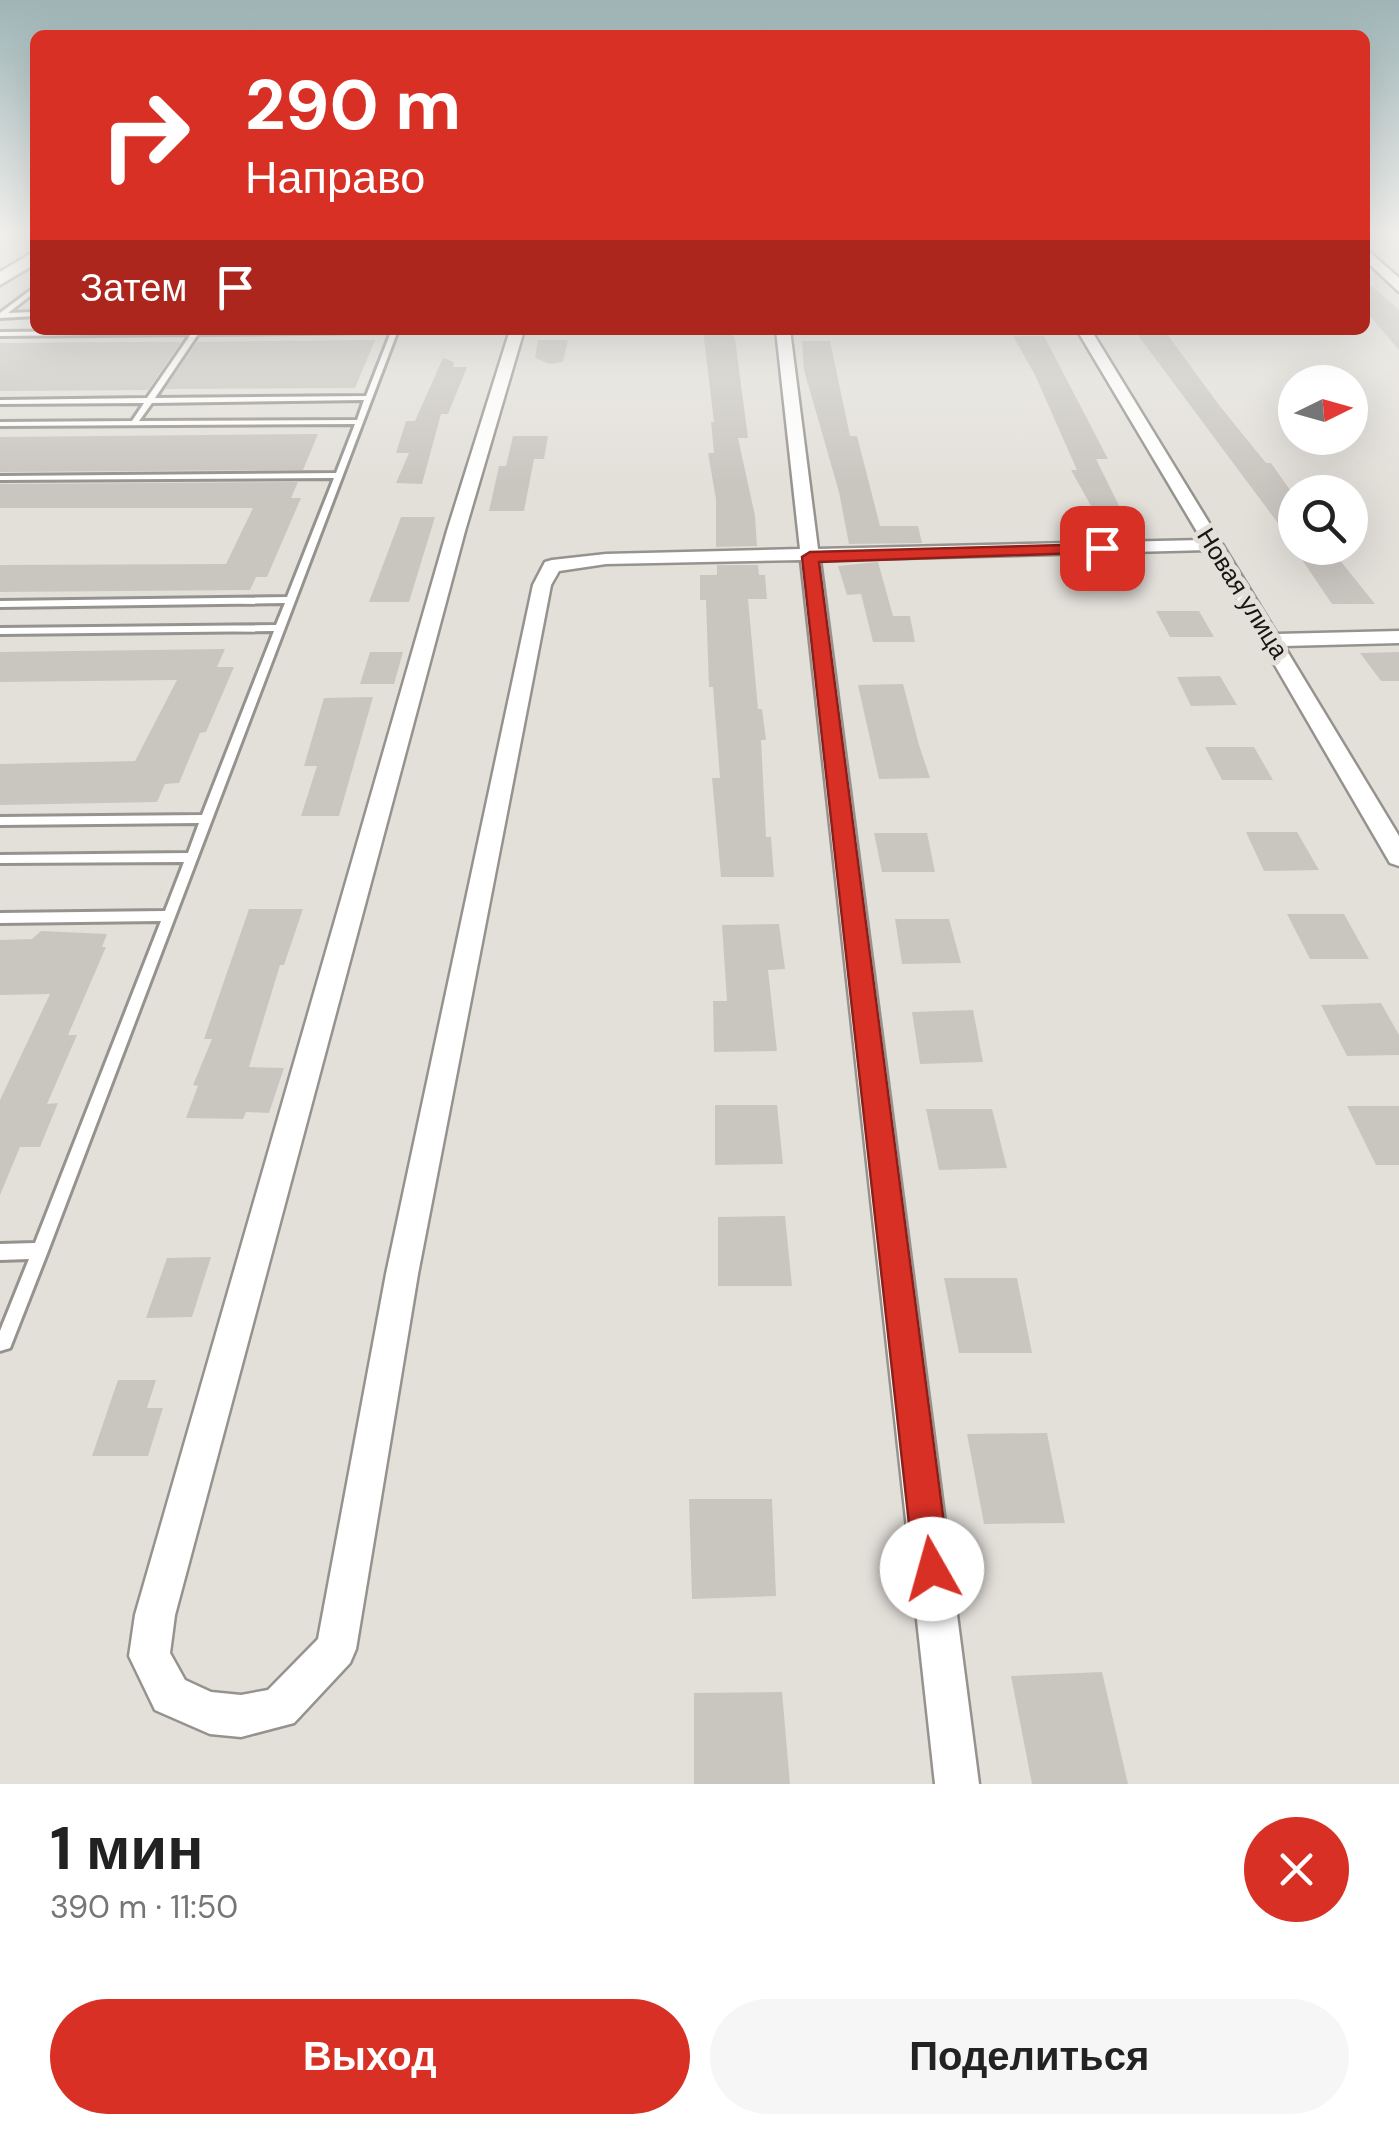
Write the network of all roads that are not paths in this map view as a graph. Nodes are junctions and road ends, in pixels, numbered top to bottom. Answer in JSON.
{"nodes":[{"id":1,"x":0,"y":334,"type":"edge"},
{"id":2,"x":30,"y":334,"type":"edge"},
{"id":3,"x":193,"y":335,"type":"edge"},
{"id":4,"x":393,"y":335,"type":"edge"},
{"id":5,"x":514,"y":335,"type":"edge"},
{"id":6,"x":784,"y":335,"type":"edge"},
{"id":7,"x":1087,"y":335,"type":"edge"},
{"id":8,"x":368,"y":398,"type":"junction"},
{"id":9,"x":149,"y":401,"type":"junction"},
{"id":10,"x":0,"y":402,"type":"edge"},
{"id":11,"x":359,"y":422,"type":"junction"},
{"id":12,"x":134,"y":423,"type":"junction"},
{"id":13,"x":0,"y":424,"type":"edge"},
{"id":14,"x":338,"y":474,"type":"junction"},
{"id":15,"x":0,"y":478,"type":"edge"},
{"id":16,"x":1212,"y":546,"type":"junction"},
{"id":17,"x":810,"y":557,"type":"junction"},
{"id":18,"x":291,"y":600,"type":"junction"},
{"id":19,"x":0,"y":604,"type":"edge"},
{"id":20,"x":280,"y":628,"type":"junction"},
{"id":21,"x":0,"y":631,"type":"edge"},
{"id":22,"x":1399,"y":637,"type":"edge"},
{"id":23,"x":1274,"y":640,"type":"junction"},
{"id":24,"x":207,"y":819,"type":"junction"},
{"id":25,"x":0,"y":821,"type":"edge"},
{"id":26,"x":192,"y":857,"type":"junction"},
{"id":27,"x":1399,"y":858,"type":"edge"},
{"id":28,"x":0,"y":859,"type":"edge"},
{"id":29,"x":170,"y":916,"type":"junction"},
{"id":30,"x":0,"y":918,"type":"edge"},
{"id":31,"x":40,"y":1251,"type":"junction"},
{"id":32,"x":0,"y":1252,"type":"edge"},
{"id":33,"x":1,"y":1348,"type":"edge"},
{"id":34,"x":957,"y":1784,"type":"edge"}],
"edges":[{"from":1,"to":2,"type":"lane"},
{"from":3,"to":9,"type":"lane"},
{"from":4,"to":8,"type":"lane"},
{"from":5,"to":17,"type":"street"},
{"from":6,"to":17,"type":"street"},
{"from":7,"to":16,"type":"street","name":"Новая улица"},
{"from":8,"to":9,"type":"lane"},
{"from":8,"to":11,"type":"lane"},
{"from":9,"to":10,"type":"lane"},
{"from":9,"to":12,"type":"lane"},
{"from":11,"to":12,"type":"lane"},
{"from":11,"to":14,"type":"lane"},
{"from":12,"to":13,"type":"lane"},
{"from":14,"to":15,"type":"lane"},
{"from":14,"to":18,"type":"lane"},
{"from":16,"to":17,"type":"street"},
{"from":16,"to":23,"type":"street","name":"Новая улица"},
{"from":17,"to":34,"type":"street"},
{"from":18,"to":19,"type":"lane"},
{"from":18,"to":20,"type":"lane"},
{"from":20,"to":21,"type":"lane"},
{"from":20,"to":24,"type":"lane"},
{"from":22,"to":23,"type":"street"},
{"from":23,"to":27,"type":"street","name":"Новая улица"},
{"from":24,"to":25,"type":"lane"},
{"from":24,"to":26,"type":"lane"},
{"from":26,"to":28,"type":"lane"},
{"from":26,"to":29,"type":"lane"},
{"from":29,"to":30,"type":"lane"},
{"from":29,"to":31,"type":"lane"},
{"from":31,"to":32,"type":"lane"},
{"from":31,"to":33,"type":"lane"}]}
